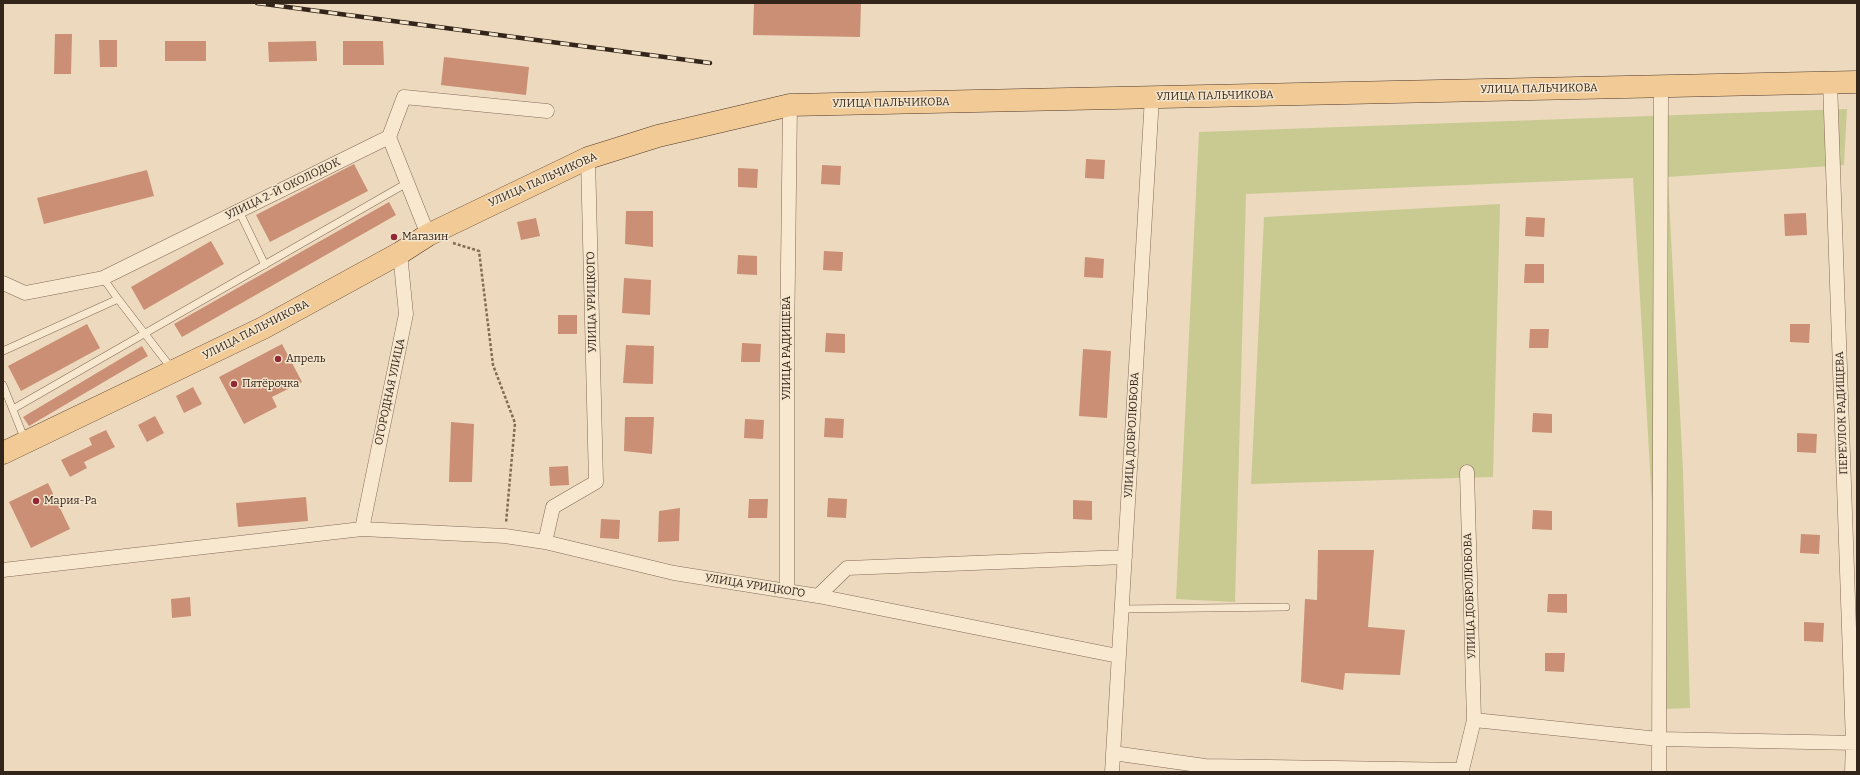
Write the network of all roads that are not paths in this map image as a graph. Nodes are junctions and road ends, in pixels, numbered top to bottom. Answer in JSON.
{"nodes":[{"id":1,"x":1830,"y":82,"type":"junction"},
{"id":2,"x":1857,"y":82,"type":"edge"},
{"id":3,"x":1661,"y":86,"type":"junction"},
{"id":4,"x":1152,"y":97,"type":"junction"},
{"id":5,"x":790,"y":105,"type":"junction"},
{"id":6,"x":546,"y":112,"type":"dead end"},
{"id":7,"x":389,"y":137,"type":"junction"},
{"id":8,"x":588,"y":158,"type":"junction"},
{"id":9,"x":407,"y":183,"type":"junction"},
{"id":10,"x":239,"y":211,"type":"junction"},
{"id":11,"x":428,"y":236,"type":"junction"},
{"id":12,"x":400,"y":253,"type":"junction"},
{"id":13,"x":265,"y":265,"type":"junction"},
{"id":14,"x":103,"y":278,"type":"junction"},
{"id":15,"x":3,"y":283,"type":"edge"},
{"id":16,"x":118,"y":299,"type":"junction"},
{"id":17,"x":145,"y":333,"type":"junction"},
{"id":18,"x":3,"y":351,"type":"edge"},
{"id":19,"x":174,"y":371,"type":"junction"},
{"id":20,"x":3,"y":385,"type":"edge"},
{"id":21,"x":12,"y":409,"type":"junction"},
{"id":22,"x":26,"y":442,"type":"junction"},
{"id":23,"x":3,"y":453,"type":"edge"},
{"id":24,"x":1467,"y":472,"type":"dead end"},
{"id":25,"x":362,"y":529,"type":"junction"},
{"id":26,"x":545,"y":542,"type":"junction"},
{"id":27,"x":1125,"y":557,"type":"junction"},
{"id":28,"x":3,"y":570,"type":"edge"},
{"id":29,"x":787,"y":590,"type":"junction"},
{"id":30,"x":818,"y":596,"type":"junction"},
{"id":31,"x":1286,"y":607,"type":"dead end"},
{"id":32,"x":1122,"y":609,"type":"junction"},
{"id":33,"x":1118,"y":656,"type":"junction"},
{"id":34,"x":1474,"y":720,"type":"junction"},
{"id":35,"x":1658,"y":739,"type":"junction"},
{"id":36,"x":1855,"y":743,"type":"edge"},
{"id":37,"x":1113,"y":753,"type":"junction"},
{"id":38,"x":1112,"y":772,"type":"edge"},
{"id":39,"x":1659,"y":772,"type":"edge"},
{"id":40,"x":1852,"y":772,"type":"edge"}],
"edges":[{"from":1,"to":2,"type":"main road","name":"УЛИЦА ПАЛЬЧИКОВА"},
{"from":1,"to":3,"type":"main road","name":"УЛИЦА ПАЛЬЧИКОВА"},
{"from":1,"to":36,"type":"street","name":"ПЕРЕУЛОК РАДИЩЕВА"},
{"from":3,"to":4,"type":"main road","name":"УЛИЦА ПАЛЬЧИКОВА"},
{"from":3,"to":35,"type":"street"},
{"from":4,"to":5,"type":"main road","name":"УЛИЦА ПАЛЬЧИКОВА"},
{"from":4,"to":27,"type":"street","name":"УЛИЦА ДОБРОЛЮБОВА"},
{"from":5,"to":8,"type":"main road","name":"УЛИЦА ПАЛЬЧИКОВА"},
{"from":5,"to":29,"type":"street","name":"УЛИЦА РАДИЩЕВА"},
{"from":6,"to":7,"type":"street"},
{"from":7,"to":9,"type":"street"},
{"from":7,"to":10,"type":"street","name":"УЛИЦА 2-Й ОКОЛОДОК"},
{"from":8,"to":11,"type":"main road","name":"УЛИЦА ПАЛЬЧИКОВА"},
{"from":8,"to":26,"type":"street","name":"УЛИЦА УРИЦКОГО"},
{"from":9,"to":11,"type":"street"},
{"from":9,"to":13,"type":"lane"},
{"from":10,"to":13,"type":"lane"},
{"from":10,"to":14,"type":"street","name":"УЛИЦА 2-Й ОКОЛОДОК"},
{"from":11,"to":12,"type":"main road","name":"УЛИЦА ПАЛЬЧИКОВА"},
{"from":12,"to":19,"type":"main road","name":"УЛИЦА ПАЛЬЧИКОВА"},
{"from":12,"to":25,"type":"street","name":"ОГОРОДНАЯ УЛИЦА"},
{"from":13,"to":17,"type":"lane"},
{"from":14,"to":15,"type":"street","name":"УЛИЦА 2-Й ОКОЛОДОК"},
{"from":14,"to":16,"type":"lane"},
{"from":16,"to":17,"type":"lane"},
{"from":16,"to":18,"type":"lane"},
{"from":17,"to":19,"type":"lane"},
{"from":17,"to":21,"type":"lane"},
{"from":19,"to":22,"type":"main road","name":"УЛИЦА ПАЛЬЧИКОВА"},
{"from":20,"to":21,"type":"lane"},
{"from":21,"to":22,"type":"lane"},
{"from":22,"to":23,"type":"main road","name":"УЛИЦА ПАЛЬЧИКОВА"},
{"from":24,"to":34,"type":"street","name":"УЛИЦА ДОБРОЛЮБОВА"},
{"from":25,"to":26,"type":"street","name":"УЛИЦА УРИЦКОГО"},
{"from":25,"to":28,"type":"street","name":"УЛИЦА УРИЦКОГО"},
{"from":26,"to":29,"type":"street","name":"УЛИЦА УРИЦКОГО"},
{"from":27,"to":30,"type":"street","name":"УЛИЦА УРИЦКОГО"},
{"from":27,"to":32,"type":"street","name":"УЛИЦА ДОБРОЛЮБОВА"},
{"from":29,"to":30,"type":"street","name":"УЛИЦА УРИЦКОГО"},
{"from":30,"to":33,"type":"street"},
{"from":31,"to":32,"type":"lane"},
{"from":32,"to":33,"type":"street","name":"УЛИЦА ДОБРОЛЮБОВА"},
{"from":33,"to":37,"type":"street","name":"УЛИЦА ДОБРОЛЮБОВА"},
{"from":34,"to":35,"type":"street"},
{"from":34,"to":37,"type":"street","name":"УЛИЦА ДОБРОЛЮБОВА"},
{"from":35,"to":36,"type":"street"},
{"from":35,"to":39,"type":"street"},
{"from":36,"to":40,"type":"street","name":"ПЕРЕУЛОК РАДИЩЕВА"},
{"from":37,"to":38,"type":"street","name":"УЛИЦА ДОБРОЛЮБОВА"}]}
